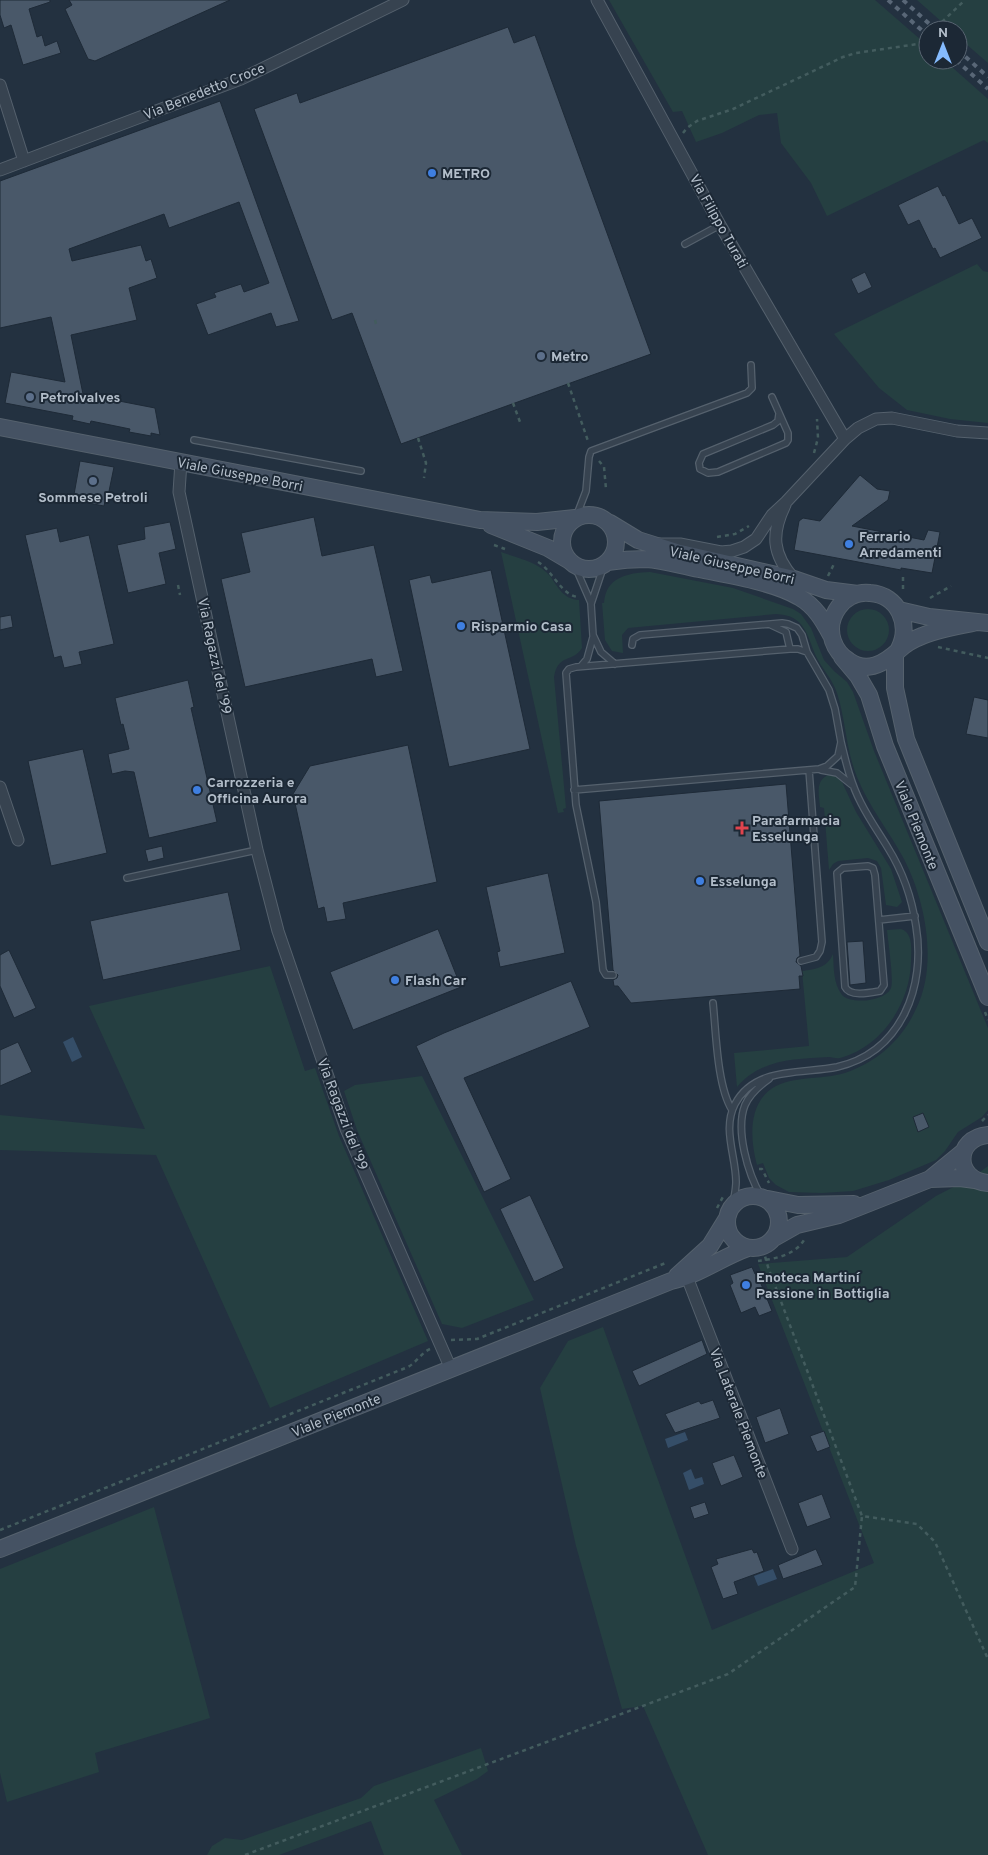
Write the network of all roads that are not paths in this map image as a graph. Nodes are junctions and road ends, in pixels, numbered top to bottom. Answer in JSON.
{"nodes":[{"id":1,"x":403,"y":0,"type":"edge"},
{"id":2,"x":597,"y":0,"type":"edge"},
{"id":3,"x":0,"y":85,"type":"edge"},
{"id":4,"x":24,"y":161,"type":"junction"},
{"id":5,"x":0,"y":170,"type":"edge"},
{"id":6,"x":720,"y":225,"type":"junction"},
{"id":7,"x":685,"y":244,"type":"dead end"},
{"id":8,"x":751,"y":365,"type":"dead end"},
{"id":9,"x":772,"y":397,"type":"dead end"},
{"id":10,"x":779,"y":414,"type":"junction"},
{"id":11,"x":0,"y":427,"type":"edge"},
{"id":12,"x":988,"y":433,"type":"edge"},
{"id":13,"x":194,"y":440,"type":"dead end"},
{"id":14,"x":845,"y":440,"type":"junction"},
{"id":15,"x":182,"y":462,"type":"junction"},
{"id":16,"x":361,"y":471,"type":"dead end"},
{"id":17,"x":786,"y":502,"type":"junction"},
{"id":18,"x":575,"y":518,"type":"junction"},
{"id":19,"x":480,"y":520,"type":"junction"},
{"id":20,"x":610,"y":523,"type":"junction"},
{"id":21,"x":652,"y":545,"type":"junction"},
{"id":22,"x":572,"y":563,"type":"junction"},
{"id":23,"x":606,"y":564,"type":"junction"},
{"id":24,"x":794,"y":579,"type":"junction"},
{"id":25,"x":858,"y":594,"type":"junction"},
{"id":26,"x":591,"y":604,"type":"junction"},
{"id":27,"x":899,"y":610,"type":"junction"},
{"id":28,"x":980,"y":623,"type":"edge"},
{"id":29,"x":769,"y":624,"type":"junction"},
{"id":30,"x":593,"y":635,"type":"junction"},
{"id":31,"x":831,"y":635,"type":"junction"},
{"id":32,"x":632,"y":645,"type":"dead end"},
{"id":33,"x":790,"y":649,"type":"junction"},
{"id":34,"x":807,"y":652,"type":"junction"},
{"id":35,"x":897,"y":652,"type":"junction"},
{"id":36,"x":842,"y":657,"type":"junction"},
{"id":37,"x":615,"y":664,"type":"junction"},
{"id":38,"x":581,"y":666,"type":"junction"},
{"id":39,"x":841,"y":742,"type":"junction"},
{"id":40,"x":819,"y":769,"type":"junction"},
{"id":41,"x":809,"y":770,"type":"junction"},
{"id":42,"x":852,"y":785,"type":"junction"},
{"id":43,"x":0,"y":787,"type":"edge"},
{"id":44,"x":574,"y":790,"type":"junction"},
{"id":45,"x":18,"y":840,"type":"dead end"},
{"id":46,"x":257,"y":850,"type":"junction"},
{"id":47,"x":127,"y":878,"type":"dead end"},
{"id":48,"x":915,"y":916,"type":"junction"},
{"id":49,"x":879,"y":920,"type":"junction"},
{"id":50,"x":988,"y":942,"type":"edge"},
{"id":51,"x":801,"y":961,"type":"dead end"},
{"id":52,"x":613,"y":975,"type":"dead end"},
{"id":53,"x":988,"y":997,"type":"edge"},
{"id":54,"x":713,"y":1003,"type":"dead end"},
{"id":55,"x":778,"y":1075,"type":"junction"},
{"id":56,"x":732,"y":1110,"type":"junction"},
{"id":57,"x":986,"y":1133,"type":"edge"},
{"id":58,"x":964,"y":1152,"type":"junction"},
{"id":59,"x":930,"y":1179,"type":"junction"},
{"id":60,"x":985,"y":1183,"type":"edge"},
{"id":61,"x":767,"y":1194,"type":"junction"},
{"id":62,"x":866,"y":1204,"type":"junction"},
{"id":63,"x":725,"y":1206,"type":"junction"},
{"id":64,"x":761,"y":1251,"type":"junction"},
{"id":65,"x":679,"y":1279,"type":"junction"},
{"id":66,"x":451,"y":1369,"type":"junction"},
{"id":67,"x":0,"y":1549,"type":"edge"},
{"id":68,"x":792,"y":1549,"type":"dead end"}],
"edges":[{"from":1,"to":4,"type":"street","name":"Via Benedetto Croce"},
{"from":2,"to":6,"type":"street","name":"Via Filippo Turati"},
{"from":3,"to":4,"type":"street"},
{"from":4,"to":5,"type":"street","name":"Via Benedetto Croce"},
{"from":6,"to":7,"type":"lane"},
{"from":6,"to":14,"type":"street","name":"Via Filippo Turati"},
{"from":8,"to":18,"type":"lane"},
{"from":9,"to":10,"type":"lane"},
{"from":10,"to":10,"type":"lane"},
{"from":11,"to":15,"type":"street","name":"Viale Giuseppe Borri"},
{"from":12,"to":14,"type":"street"},
{"from":13,"to":16,"type":"lane"},
{"from":14,"to":17,"type":"street"},
{"from":15,"to":19,"type":"street","name":"Viale Giuseppe Borri"},
{"from":15,"to":46,"type":"street","name":"Via Ragazzi del '99"},
{"from":17,"to":21,"type":"street"},
{"from":17,"to":24,"type":"street"},
{"from":18,"to":19,"type":"street","name":"Viale Giuseppe Borri"},
{"from":18,"to":20,"type":"street","name":"Viale Giuseppe Borri"},
{"from":18,"to":22,"type":"street"},
{"from":19,"to":22,"type":"street","name":"Viale Giuseppe Borri"},
{"from":20,"to":21,"type":"street","name":"Viale Giuseppe Borri"},
{"from":20,"to":23,"type":"street"},
{"from":21,"to":24,"type":"street","name":"Viale Giuseppe Borri"},
{"from":22,"to":23,"type":"street","name":"Viale Giuseppe Borri"},
{"from":22,"to":26,"type":"lane"},
{"from":23,"to":26,"type":"lane"},
{"from":23,"to":31,"type":"street","name":"Viale Giuseppe Borri"},
{"from":24,"to":25,"type":"street","name":"Viale Giuseppe Borri"},
{"from":25,"to":27,"type":"street","name":"Viale Giuseppe Borri"},
{"from":25,"to":31,"type":"street"},
{"from":26,"to":30,"type":"lane"},
{"from":27,"to":28,"type":"street","name":"Viale Giuseppe Borri"},
{"from":27,"to":35,"type":"street"},
{"from":28,"to":35,"type":"street","name":"Viale Giuseppe Borri"},
{"from":29,"to":32,"type":"lane"},
{"from":29,"to":33,"type":"lane"},
{"from":29,"to":34,"type":"lane"},
{"from":30,"to":37,"type":"lane"},
{"from":30,"to":38,"type":"lane"},
{"from":31,"to":36,"type":"street","name":"Viale Giuseppe Borri"},
{"from":33,"to":34,"type":"lane"},
{"from":33,"to":37,"type":"lane"},
{"from":34,"to":39,"type":"lane"},
{"from":35,"to":36,"type":"street","name":"Viale Giuseppe Borri"},
{"from":35,"to":50,"type":"street","name":"Viale Piemonte"},
{"from":36,"to":53,"type":"street","name":"Viale Piemonte"},
{"from":37,"to":38,"type":"lane"},
{"from":38,"to":44,"type":"lane"},
{"from":39,"to":40,"type":"lane"},
{"from":39,"to":42,"type":"lane"},
{"from":40,"to":41,"type":"lane"},
{"from":40,"to":42,"type":"lane"},
{"from":41,"to":44,"type":"lane"},
{"from":41,"to":51,"type":"lane"},
{"from":42,"to":48,"type":"lane"},
{"from":43,"to":45,"type":"street"},
{"from":44,"to":52,"type":"lane"},
{"from":46,"to":47,"type":"lane"},
{"from":46,"to":66,"type":"street","name":"Via Ragazzi del '99"},
{"from":48,"to":49,"type":"lane"},
{"from":48,"to":55,"type":"lane"},
{"from":49,"to":49,"type":"lane"},
{"from":54,"to":56,"type":"lane"},
{"from":55,"to":56,"type":"lane"},
{"from":55,"to":61,"type":"lane"},
{"from":56,"to":63,"type":"lane"},
{"from":57,"to":58,"type":"street","name":"Viale Piemonte"},
{"from":58,"to":59,"type":"street","name":"Viale Piemonte"},
{"from":58,"to":60,"type":"street"},
{"from":59,"to":60,"type":"street","name":"Viale Piemonte"},
{"from":59,"to":62,"type":"street","name":"Viale Piemonte"},
{"from":61,"to":62,"type":"street","name":"Viale Piemonte"},
{"from":61,"to":63,"type":"street"},
{"from":61,"to":64,"type":"street"},
{"from":62,"to":64,"type":"street","name":"Viale Piemonte"},
{"from":63,"to":64,"type":"street"},
{"from":63,"to":65,"type":"street","name":"Viale Piemonte"},
{"from":64,"to":65,"type":"street","name":"Viale Piemonte"},
{"from":65,"to":66,"type":"street","name":"Viale Piemonte"},
{"from":65,"to":68,"type":"street","name":"Via Laterale Piemonte"},
{"from":66,"to":67,"type":"street","name":"Viale Piemonte"}]}
